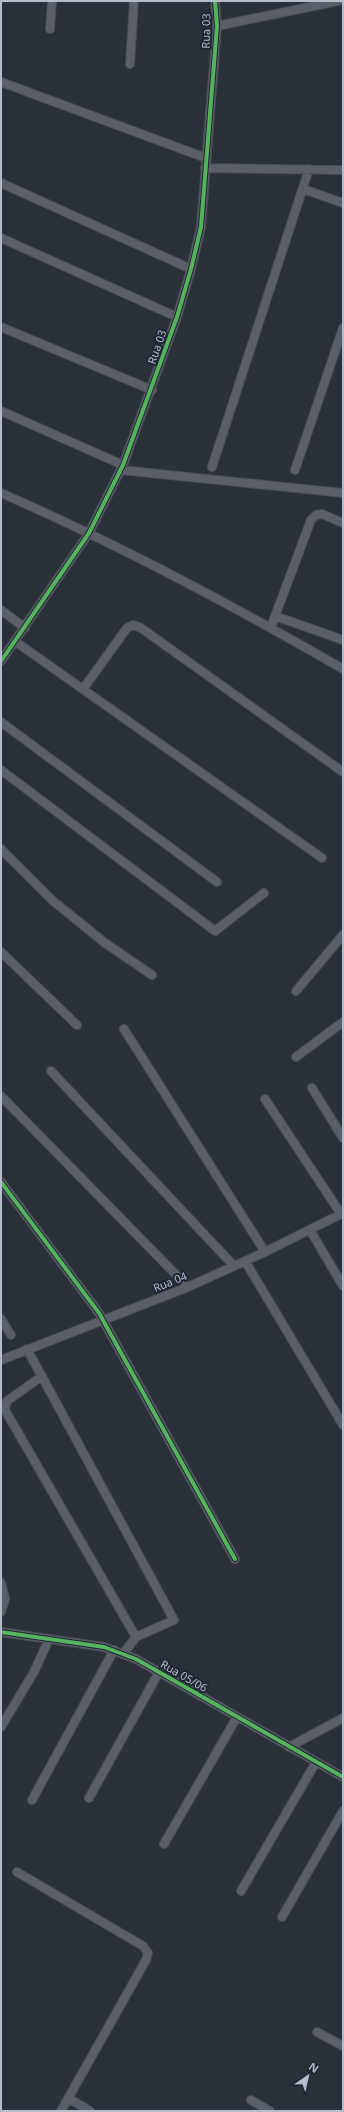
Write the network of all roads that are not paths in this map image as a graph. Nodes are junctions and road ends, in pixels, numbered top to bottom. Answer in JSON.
{"nodes":[{"id":1,"x":52,"y":1,"type":"edge"},
{"id":2,"x":134,"y":1,"type":"edge"},
{"id":3,"x":215,"y":1,"type":"edge"},
{"id":4,"x":338,"y":1,"type":"edge"},
{"id":5,"x":217,"y":26,"type":"junction"},
{"id":6,"x":50,"y":29,"type":"dead end"},
{"id":7,"x":130,"y":64,"type":"dead end"},
{"id":8,"x":1,"y":82,"type":"edge"},
{"id":9,"x":206,"y":158,"type":"junction"},
{"id":10,"x":206,"y":168,"type":"junction"},
{"id":11,"x":309,"y":169,"type":"junction"},
{"id":12,"x":343,"y":170,"type":"edge"},
{"id":13,"x":1,"y":183,"type":"edge"},
{"id":14,"x":303,"y":189,"type":"junction"},
{"id":15,"x":343,"y":203,"type":"edge"},
{"id":16,"x":1,"y":238,"type":"edge"},
{"id":17,"x":191,"y":269,"type":"junction"},
{"id":18,"x":177,"y":317,"type":"junction"},
{"id":19,"x":1,"y":326,"type":"edge"},
{"id":20,"x":343,"y":328,"type":"edge"},
{"id":21,"x":152,"y":390,"type":"junction"},
{"id":22,"x":1,"y":411,"type":"edge"},
{"id":23,"x":122,"y":467,"type":"junction"},
{"id":24,"x":212,"y":467,"type":"dead end"},
{"id":25,"x":295,"y":470,"type":"dead end"},
{"id":26,"x":343,"y":492,"type":"edge"},
{"id":27,"x":1,"y":493,"type":"edge"},
{"id":28,"x":343,"y":523,"type":"edge"},
{"id":29,"x":89,"y":533,"type":"junction"},
{"id":30,"x":1,"y":610,"type":"edge"},
{"id":31,"x":276,"y":616,"type":"junction"},
{"id":32,"x":271,"y":627,"type":"junction"},
{"id":33,"x":25,"y":628,"type":"junction"},
{"id":34,"x":343,"y":640,"type":"edge"},
{"id":35,"x":16,"y":642,"type":"junction"},
{"id":36,"x":1,"y":661,"type":"edge"},
{"id":37,"x":343,"y":669,"type":"edge"},
{"id":38,"x":83,"y":689,"type":"junction"},
{"id":39,"x":1,"y":722,"type":"edge"},
{"id":40,"x":1,"y":770,"type":"edge"},
{"id":41,"x":343,"y":772,"type":"edge"},
{"id":42,"x":1,"y":850,"type":"edge"},
{"id":43,"x":322,"y":858,"type":"dead end"},
{"id":44,"x":217,"y":882,"type":"dead end"},
{"id":45,"x":264,"y":893,"type":"dead end"},
{"id":46,"x":343,"y":935,"type":"edge"},
{"id":47,"x":1,"y":952,"type":"edge"},
{"id":48,"x":152,"y":975,"type":"dead end"},
{"id":49,"x":296,"y":991,"type":"dead end"},
{"id":50,"x":343,"y":1022,"type":"edge"},
{"id":51,"x":77,"y":1025,"type":"dead end"},
{"id":52,"x":124,"y":1029,"type":"dead end"},
{"id":53,"x":296,"y":1056,"type":"dead end"},
{"id":54,"x":51,"y":1071,"type":"dead end"},
{"id":55,"x":312,"y":1088,"type":"dead end"},
{"id":56,"x":1,"y":1096,"type":"edge"},
{"id":57,"x":265,"y":1099,"type":"dead end"},
{"id":58,"x":343,"y":1138,"type":"edge"},
{"id":59,"x":1,"y":1182,"type":"edge"},
{"id":60,"x":342,"y":1214,"type":"edge"},
{"id":61,"x":310,"y":1230,"type":"junction"},
{"id":62,"x":265,"y":1252,"type":"junction"},
{"id":63,"x":245,"y":1261,"type":"junction"},
{"id":64,"x":234,"y":1266,"type":"junction"},
{"id":65,"x":343,"y":1286,"type":"edge"},
{"id":66,"x":188,"y":1287,"type":"junction"},
{"id":67,"x":1,"y":1319,"type":"edge"},
{"id":68,"x":102,"y":1320,"type":"junction"},
{"id":69,"x":11,"y":1335,"type":"dead end"},
{"id":70,"x":27,"y":1349,"type":"junction"},
{"id":71,"x":1,"y":1360,"type":"edge"},
{"id":72,"x":42,"y":1376,"type":"junction"},
{"id":73,"x":343,"y":1425,"type":"edge"},
{"id":74,"x":235,"y":1559,"type":"dead end"},
{"id":75,"x":1,"y":1583,"type":"edge"},
{"id":76,"x":1,"y":1612,"type":"edge"},
{"id":77,"x":1,"y":1632,"type":"edge"},
{"id":78,"x":136,"y":1637,"type":"junction"},
{"id":79,"x":49,"y":1639,"type":"junction"},
{"id":80,"x":114,"y":1650,"type":"junction"},
{"id":81,"x":122,"y":1654,"type":"junction"},
{"id":82,"x":159,"y":1672,"type":"junction"},
{"id":83,"x":237,"y":1717,"type":"junction"},
{"id":84,"x":343,"y":1718,"type":"edge"},
{"id":85,"x":1,"y":1727,"type":"edge"},
{"id":86,"x":289,"y":1746,"type":"junction"},
{"id":87,"x":316,"y":1762,"type":"junction"},
{"id":88,"x":343,"y":1777,"type":"edge"},
{"id":89,"x":89,"y":1798,"type":"dead end"},
{"id":90,"x":32,"y":1800,"type":"dead end"},
{"id":91,"x":343,"y":1811,"type":"edge"},
{"id":92,"x":164,"y":1844,"type":"dead end"},
{"id":93,"x":17,"y":1872,"type":"dead end"},
{"id":94,"x":241,"y":1891,"type":"dead end"},
{"id":95,"x":282,"y":1917,"type":"dead end"},
{"id":96,"x":317,"y":2032,"type":"dead end"},
{"id":97,"x":343,"y":2046,"type":"edge"},
{"id":98,"x":68,"y":2098,"type":"junction"},
{"id":99,"x":251,"y":2100,"type":"dead end"},
{"id":100,"x":61,"y":2111,"type":"edge"},
{"id":101,"x":90,"y":2111,"type":"edge"},
{"id":102,"x":270,"y":2111,"type":"edge"}],
"edges":[{"from":1,"to":6,"type":"street"},
{"from":2,"to":7,"type":"street"},
{"from":3,"to":5,"type":"street","name":"Rua 03"},
{"from":4,"to":5,"type":"street"},
{"from":5,"to":9,"type":"street","name":"Rua 03"},
{"from":8,"to":9,"type":"street"},
{"from":9,"to":10,"type":"street","name":"Rua 03"},
{"from":10,"to":11,"type":"street"},
{"from":10,"to":17,"type":"street","name":"Rua 03"},
{"from":11,"to":12,"type":"street"},
{"from":11,"to":14,"type":"street"},
{"from":13,"to":17,"type":"street"},
{"from":14,"to":15,"type":"street"},
{"from":14,"to":24,"type":"street"},
{"from":16,"to":18,"type":"street"},
{"from":17,"to":18,"type":"street","name":"Rua 03"},
{"from":18,"to":21,"type":"street","name":"Rua 03"},
{"from":19,"to":21,"type":"street"},
{"from":20,"to":25,"type":"street"},
{"from":21,"to":23,"type":"street","name":"Rua 03"},
{"from":22,"to":23,"type":"street"},
{"from":23,"to":26,"type":"street"},
{"from":23,"to":29,"type":"street","name":"Rua 03"},
{"from":27,"to":29,"type":"street"},
{"from":28,"to":31,"type":"street"},
{"from":29,"to":32,"type":"street"},
{"from":29,"to":33,"type":"street","name":"Rua 03"},
{"from":30,"to":33,"type":"street"},
{"from":31,"to":32,"type":"street"},
{"from":31,"to":34,"type":"street"},
{"from":32,"to":37,"type":"street"},
{"from":33,"to":35,"type":"street","name":"Rua 03"},
{"from":35,"to":36,"type":"street","name":"Rua 03"},
{"from":35,"to":38,"type":"street"},
{"from":38,"to":41,"type":"street"},
{"from":38,"to":43,"type":"street"},
{"from":39,"to":44,"type":"street"},
{"from":40,"to":45,"type":"street"},
{"from":42,"to":48,"type":"street"},
{"from":46,"to":49,"type":"street"},
{"from":47,"to":51,"type":"street"},
{"from":50,"to":53,"type":"street"},
{"from":52,"to":62,"type":"street"},
{"from":54,"to":64,"type":"street"},
{"from":55,"to":58,"type":"street"},
{"from":56,"to":66,"type":"street"},
{"from":57,"to":60,"type":"street"},
{"from":59,"to":68,"type":"street"},
{"from":60,"to":61,"type":"street","name":"Rua 04"},
{"from":61,"to":62,"type":"street","name":"Rua 04"},
{"from":61,"to":65,"type":"street"},
{"from":62,"to":63,"type":"street","name":"Rua 04"},
{"from":63,"to":64,"type":"street","name":"Rua 04"},
{"from":63,"to":73,"type":"street"},
{"from":64,"to":66,"type":"street","name":"Rua 04"},
{"from":66,"to":68,"type":"street","name":"Rua 04"},
{"from":67,"to":69,"type":"street"},
{"from":68,"to":70,"type":"street","name":"Rua 04"},
{"from":68,"to":74,"type":"street"},
{"from":70,"to":71,"type":"street","name":"Rua 04"},
{"from":70,"to":72,"type":"street"},
{"from":72,"to":78,"type":"street"},
{"from":72,"to":78,"type":"street"},
{"from":75,"to":76,"type":"street"},
{"from":77,"to":79,"type":"street","name":"Rua 05/06"},
{"from":78,"to":81,"type":"street"},
{"from":79,"to":80,"type":"street","name":"Rua 05/06"},
{"from":79,"to":85,"type":"street"},
{"from":80,"to":81,"type":"street","name":"Rua 05/06"},
{"from":80,"to":90,"type":"street"},
{"from":81,"to":82,"type":"street","name":"Rua 05/06"},
{"from":82,"to":83,"type":"street","name":"Rua 05/06"},
{"from":82,"to":89,"type":"street"},
{"from":83,"to":86,"type":"street","name":"Rua 05/06"},
{"from":83,"to":92,"type":"street"},
{"from":84,"to":86,"type":"street"},
{"from":86,"to":87,"type":"street","name":"Rua 05/06"},
{"from":87,"to":88,"type":"street","name":"Rua 05/06"},
{"from":87,"to":94,"type":"street"},
{"from":91,"to":95,"type":"street"},
{"from":93,"to":98,"type":"street"},
{"from":96,"to":97,"type":"street"},
{"from":98,"to":100,"type":"street"},
{"from":98,"to":101,"type":"street"},
{"from":99,"to":102,"type":"street"}]}
